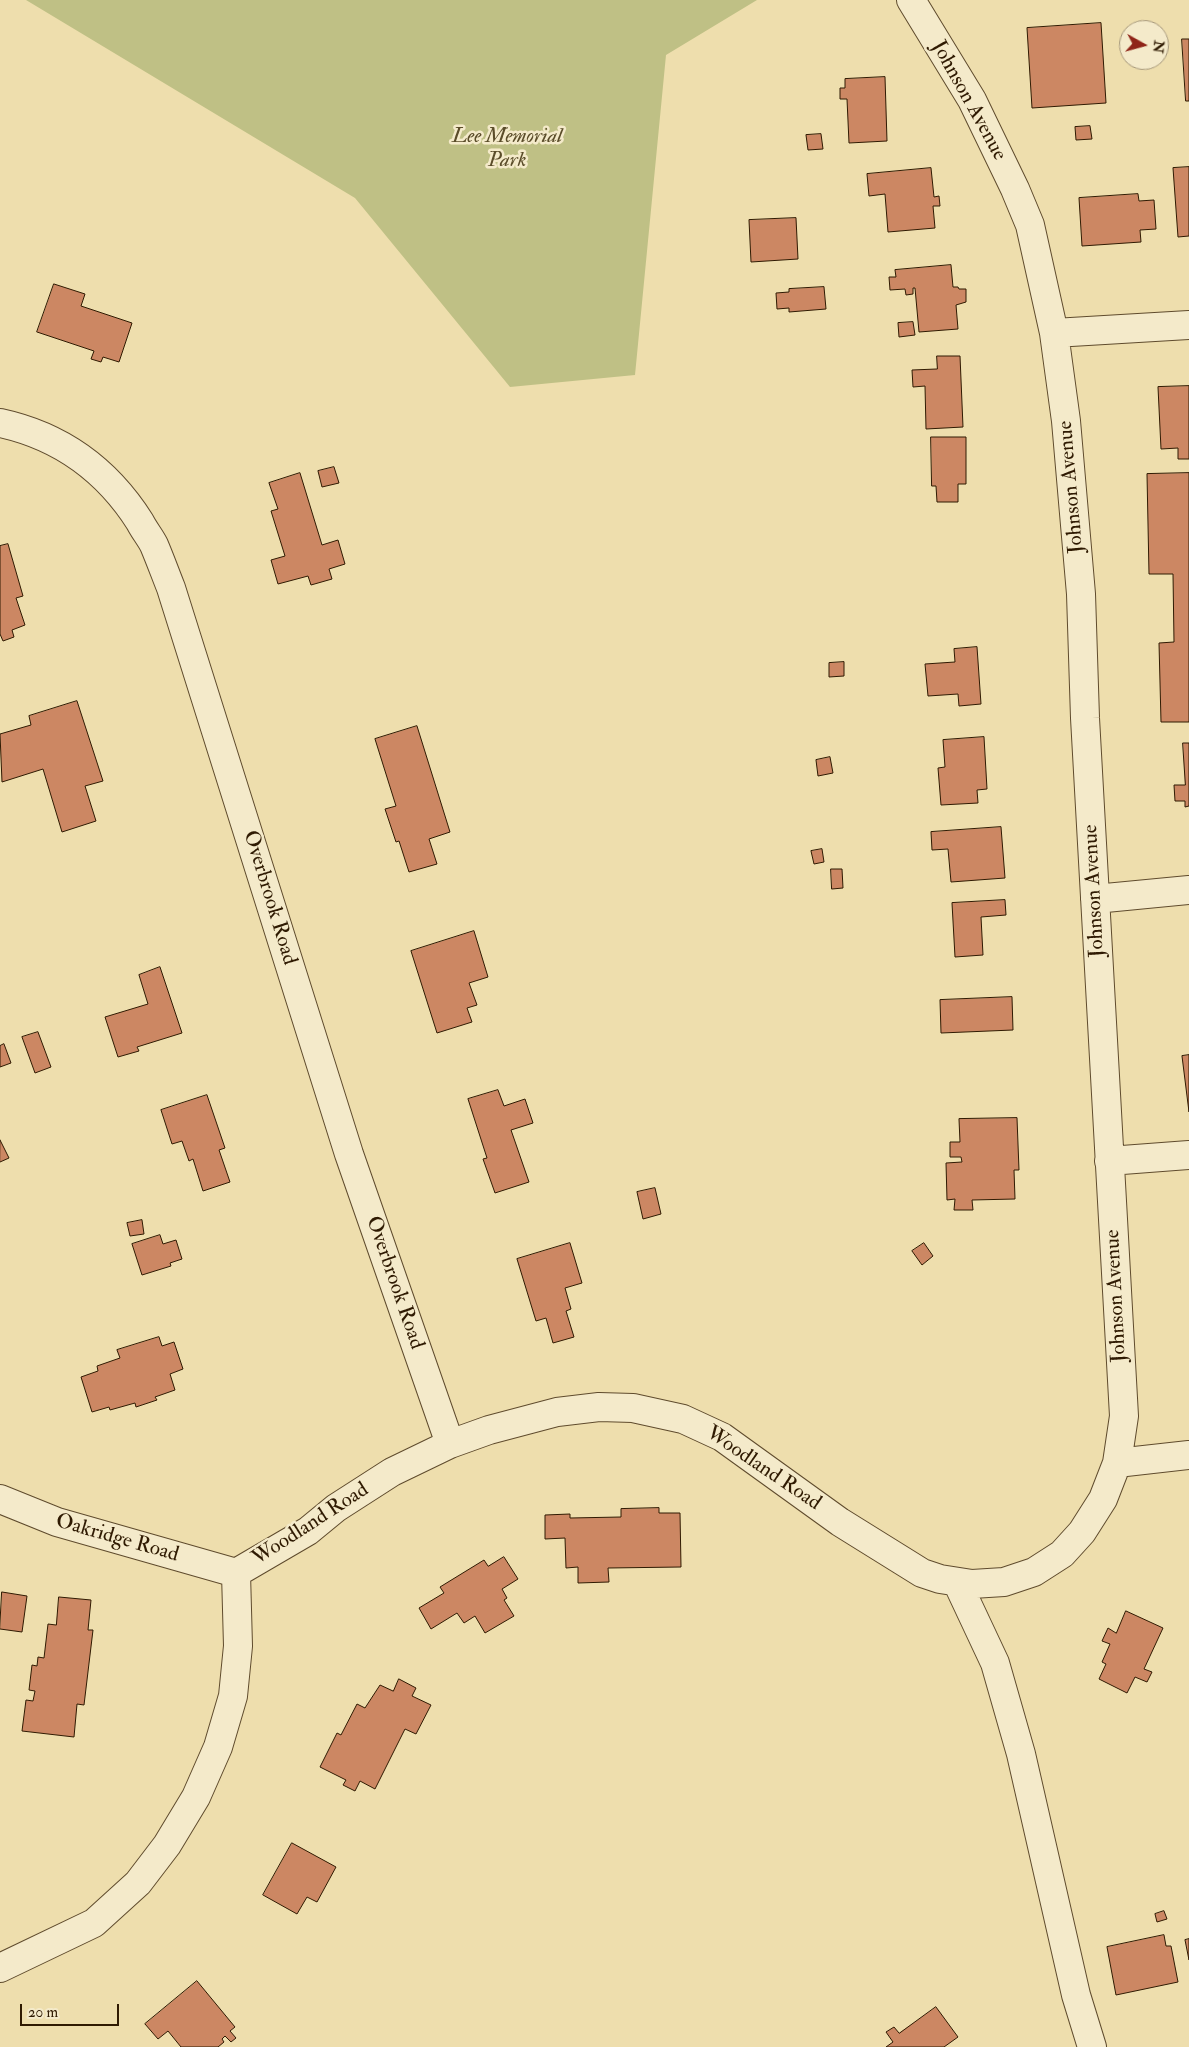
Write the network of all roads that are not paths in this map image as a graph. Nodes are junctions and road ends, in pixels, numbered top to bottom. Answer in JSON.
{"nodes":[{"id":1,"x":920,"y":1,"type":"edge"},
{"id":2,"x":1189,"y":325,"type":"edge"},
{"id":3,"x":1054,"y":333,"type":"junction"},
{"id":4,"x":0,"y":423,"type":"edge"},
{"id":5,"x":1189,"y":890,"type":"edge"},
{"id":6,"x":1095,"y":899,"type":"junction"},
{"id":7,"x":1189,"y":1155,"type":"edge"},
{"id":8,"x":1109,"y":1162,"type":"junction"},
{"id":9,"x":450,"y":1444,"type":"junction"},
{"id":10,"x":1189,"y":1455,"type":"edge"},
{"id":11,"x":1117,"y":1463,"type":"junction"},
{"id":12,"x":0,"y":1499,"type":"edge"},
{"id":13,"x":840,"y":1522,"type":"joint"},
{"id":14,"x":236,"y":1573,"type":"junction"},
{"id":15,"x":956,"y":1582,"type":"junction"},
{"id":16,"x":0,"y":1968,"type":"edge"},
{"id":17,"x":1092,"y":2047,"type":"edge"}],
"edges":[{"from":1,"to":3,"type":"street","name":"Johnson Avenue"},
{"from":2,"to":3,"type":"street"},
{"from":3,"to":6,"type":"street","name":"Johnson Avenue"},
{"from":4,"to":9,"type":"street","name":"Overbrook Road"},
{"from":5,"to":6,"type":"street"},
{"from":6,"to":8,"type":"street","name":"Johnson Avenue"},
{"from":7,"to":8,"type":"street"},
{"from":8,"to":11,"type":"street","name":"Johnson Avenue"},
{"from":9,"to":13,"type":"street","name":"Woodland Road"},
{"from":9,"to":14,"type":"street","name":"Woodland Road"},
{"from":10,"to":11,"type":"street"},
{"from":11,"to":15,"type":"street","name":"Johnson Avenue"},
{"from":12,"to":14,"type":"street","name":"Oakridge Road"},
{"from":13,"to":15,"type":"street","name":"Johnson Avenue"},
{"from":14,"to":16,"type":"street","name":"Woodland Road"},
{"from":15,"to":17,"type":"street"}]}
